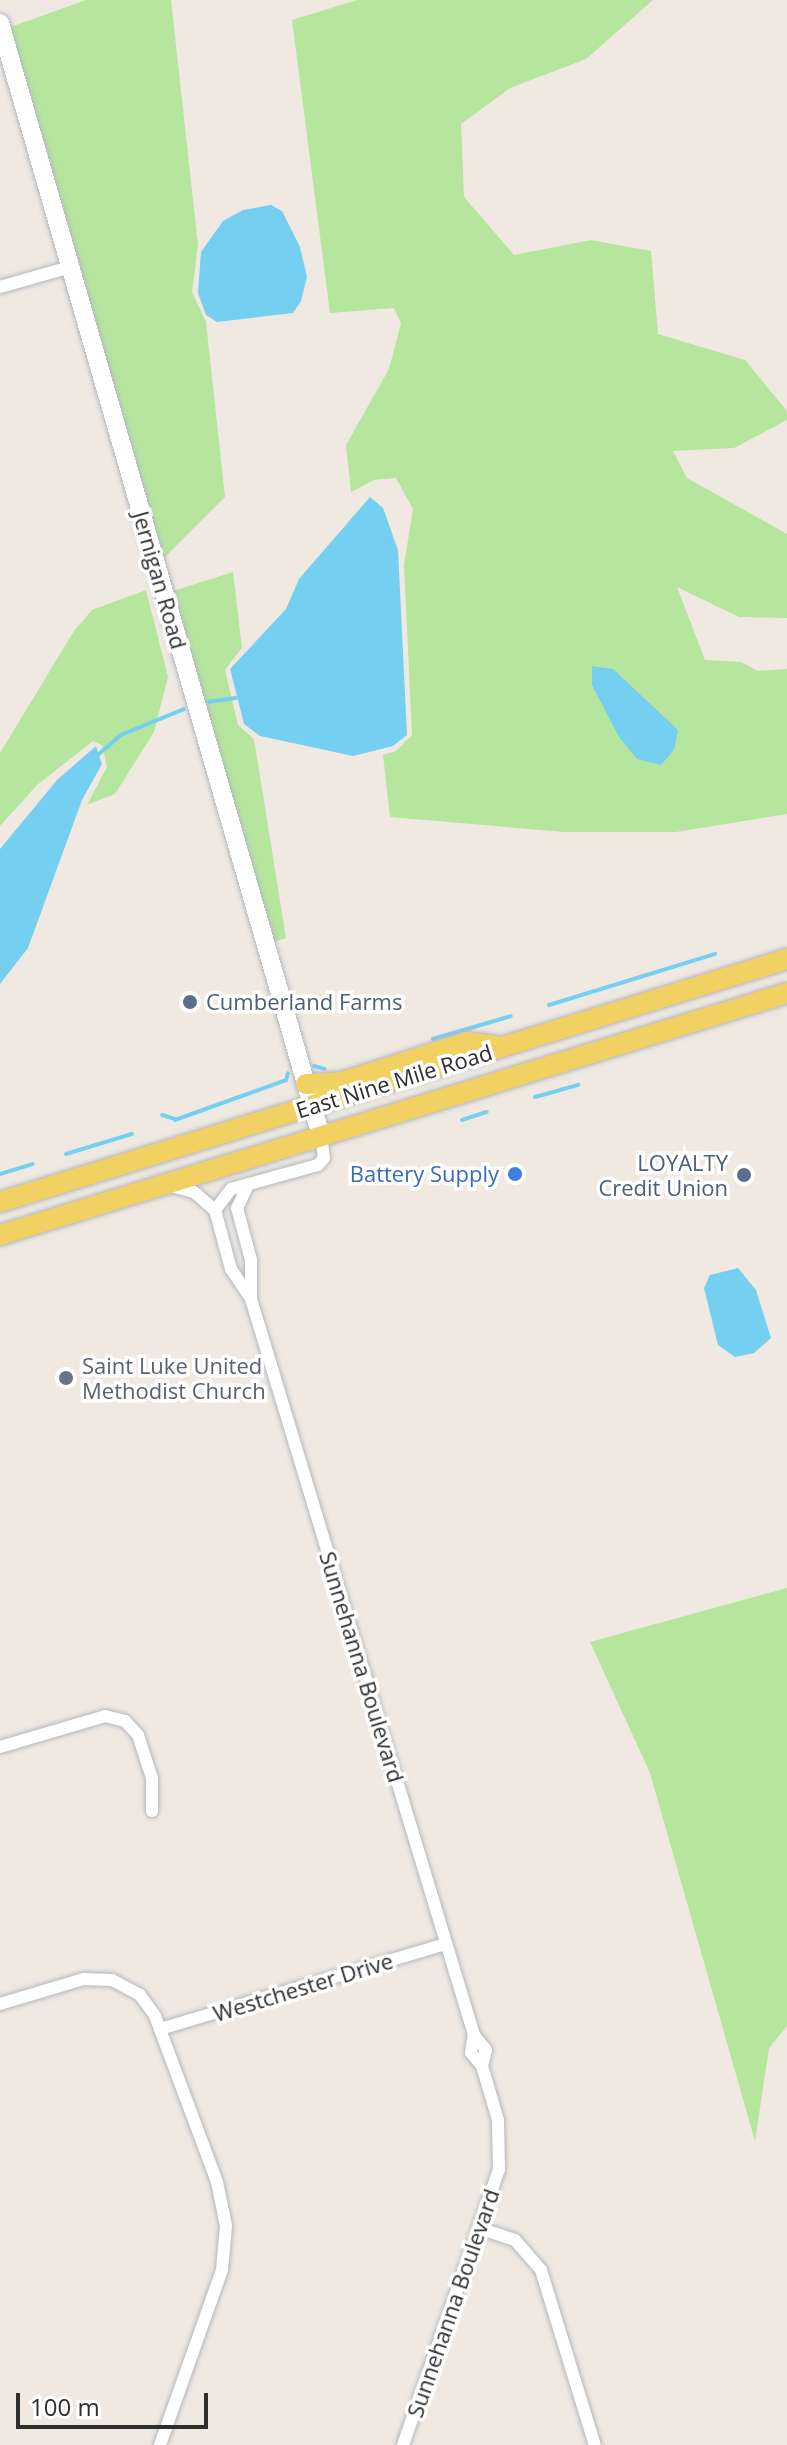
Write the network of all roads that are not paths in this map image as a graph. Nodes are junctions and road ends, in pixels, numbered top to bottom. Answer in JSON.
{"nodes":[{"id":1,"x":0,"y":23,"type":"edge"},
{"id":2,"x":70,"y":267,"type":"junction"},
{"id":3,"x":0,"y":287,"type":"edge"},
{"id":4,"x":787,"y":959,"type":"edge"},
{"id":5,"x":787,"y":990,"type":"edge"},
{"id":6,"x":534,"y":1038,"type":"junction"},
{"id":7,"x":505,"y":1047,"type":"junction"},
{"id":8,"x":306,"y":1084,"type":"junction"},
{"id":9,"x":312,"y":1106,"type":"junction"},
{"id":10,"x":321,"y":1136,"type":"junction"},
{"id":11,"x":164,"y":1184,"type":"junction"},
{"id":12,"x":247,"y":1187,"type":"junction"},
{"id":13,"x":0,"y":1202,"type":"edge"},
{"id":14,"x":215,"y":1210,"type":"junction"},
{"id":15,"x":40,"y":1222,"type":"junction"},
{"id":16,"x":0,"y":1235,"type":"edge"},
{"id":17,"x":251,"y":1299,"type":"junction"},
{"id":18,"x":0,"y":1747,"type":"edge"},
{"id":19,"x":152,"y":1811,"type":"dead end"},
{"id":20,"x":446,"y":1944,"type":"junction"},
{"id":21,"x":0,"y":2004,"type":"edge"},
{"id":22,"x":160,"y":2029,"type":"junction"},
{"id":23,"x":478,"y":2228,"type":"junction"},
{"id":24,"x":160,"y":2445,"type":"edge"},
{"id":25,"x":403,"y":2445,"type":"edge"},
{"id":26,"x":595,"y":2445,"type":"edge"}],
"edges":[{"from":1,"to":2,"type":"street","name":"Jernigan Road"},
{"from":2,"to":3,"type":"street"},
{"from":2,"to":8,"type":"street","name":"Jernigan Road"},
{"from":4,"to":6,"type":"main road","name":"East Nine Mile Road"},
{"from":5,"to":6,"type":"main road"},
{"from":5,"to":10,"type":"main road","name":"East Nine Mile Road"},
{"from":6,"to":7,"type":"main road","name":"East Nine Mile Road"},
{"from":7,"to":8,"type":"main road"},
{"from":7,"to":9,"type":"main road","name":"East Nine Mile Road"},
{"from":8,"to":9,"type":"street","name":"Jernigan Road"},
{"from":9,"to":10,"type":"street","name":"Jernigan Road"},
{"from":9,"to":13,"type":"main road","name":"East Nine Mile Road"},
{"from":9,"to":15,"type":"main road"},
{"from":10,"to":11,"type":"main road","name":"East Nine Mile Road"},
{"from":10,"to":12,"type":"street"},
{"from":11,"to":14,"type":"street"},
{"from":11,"to":15,"type":"main road","name":"East Nine Mile Road"},
{"from":12,"to":14,"type":"street"},
{"from":12,"to":17,"type":"street","name":"Sunnehanna Boulevard"},
{"from":14,"to":17,"type":"street","name":"Sunnehanna Boulevard"},
{"from":15,"to":16,"type":"main road","name":"East Nine Mile Road"},
{"from":17,"to":20,"type":"street","name":"Sunnehanna Boulevard"},
{"from":18,"to":19,"type":"street"},
{"from":20,"to":22,"type":"street","name":"Westchester Drive"},
{"from":20,"to":23,"type":"street","name":"Sunnehanna Boulevard"},
{"from":21,"to":22,"type":"street"},
{"from":22,"to":24,"type":"street"},
{"from":23,"to":25,"type":"street","name":"Sunnehanna Boulevard"},
{"from":23,"to":26,"type":"street"}]}
